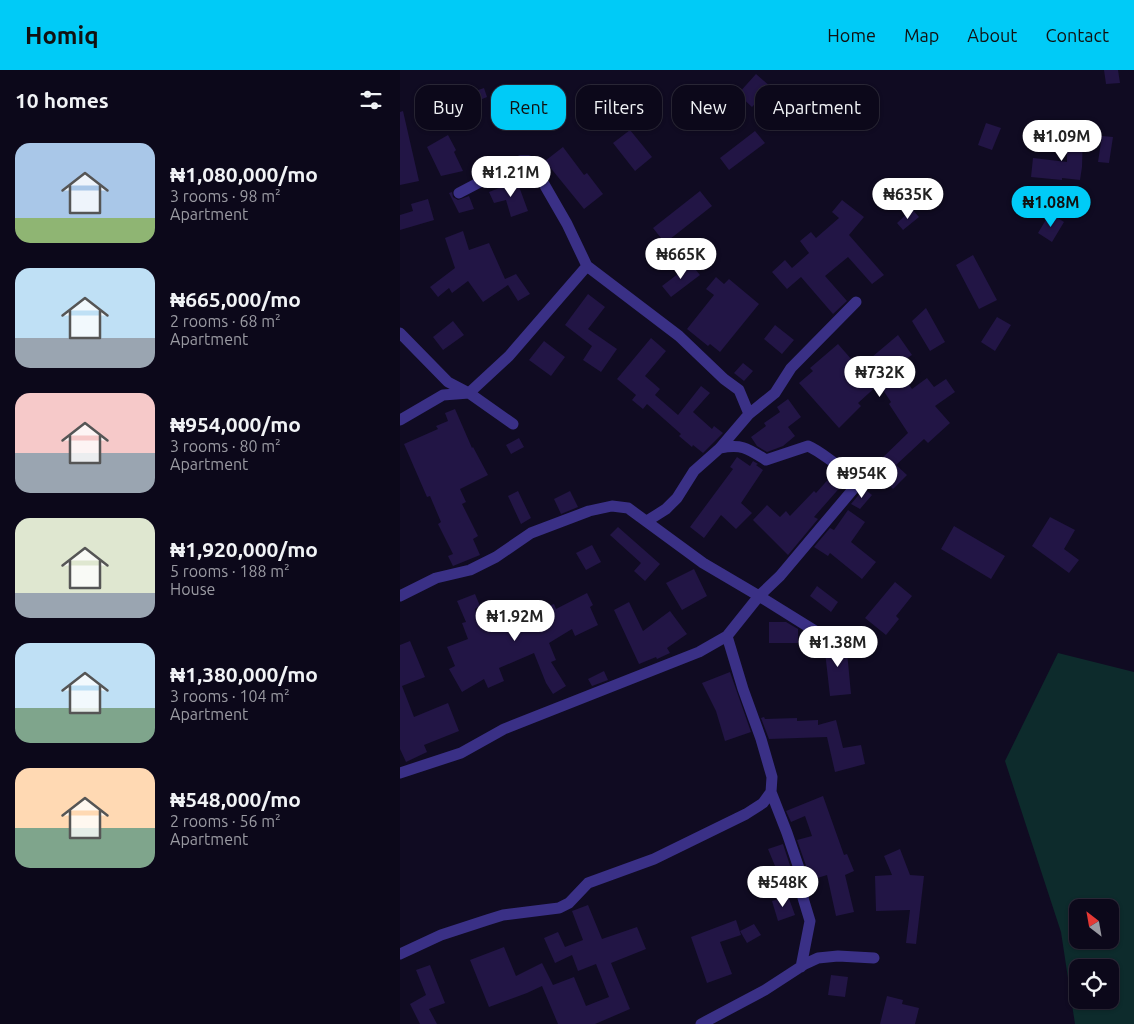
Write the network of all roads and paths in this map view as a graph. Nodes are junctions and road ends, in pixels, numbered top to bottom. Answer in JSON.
{"nodes":[{"id":1,"x":458,"y":194,"type":"dead end"},
{"id":2,"x":587,"y":266,"type":"junction"},
{"id":3,"x":856,"y":302,"type":"dead end"},
{"id":4,"x":400,"y":333,"type":"edge"},
{"id":5,"x":739,"y":390,"type":"junction"},
{"id":6,"x":469,"y":393,"type":"junction"},
{"id":7,"x":766,"y":400,"type":"junction"},
{"id":8,"x":749,"y":414,"type":"junction"},
{"id":9,"x":400,"y":420,"type":"edge"},
{"id":10,"x":513,"y":424,"type":"dead end"},
{"id":11,"x":720,"y":448,"type":"junction"},
{"id":12,"x":647,"y":521,"type":"junction"},
{"id":13,"x":400,"y":596,"type":"edge"},
{"id":14,"x":759,"y":596,"type":"junction"},
{"id":15,"x":820,"y":634,"type":"dead end"},
{"id":16,"x":727,"y":636,"type":"junction"},
{"id":17,"x":400,"y":773,"type":"edge"},
{"id":18,"x":771,"y":792,"type":"junction"},
{"id":19,"x":400,"y":954,"type":"edge"},
{"id":20,"x":874,"y":958,"type":"dead end"},
{"id":21,"x":801,"y":967,"type":"junction"},
{"id":22,"x":701,"y":1024,"type":"edge"}],
"edges":[{"from":1,"to":2,"type":"street"},
{"from":2,"to":5,"type":"street"},
{"from":2,"to":6,"type":"street"},
{"from":3,"to":7,"type":"street"},
{"from":4,"to":6,"type":"street"},
{"from":5,"to":7,"type":"street"},
{"from":5,"to":8,"type":"street"},
{"from":6,"to":9,"type":"street"},
{"from":6,"to":10,"type":"street"},
{"from":7,"to":8,"type":"street"},
{"from":8,"to":11,"type":"street"},
{"from":11,"to":12,"type":"street"},
{"from":11,"to":14,"type":"street"},
{"from":12,"to":13,"type":"street"},
{"from":12,"to":14,"type":"street"},
{"from":14,"to":15,"type":"street"},
{"from":14,"to":16,"type":"street"},
{"from":16,"to":17,"type":"street"},
{"from":16,"to":18,"type":"street"},
{"from":18,"to":19,"type":"street"},
{"from":18,"to":21,"type":"street"},
{"from":20,"to":21,"type":"street"},
{"from":21,"to":22,"type":"street"}]}
